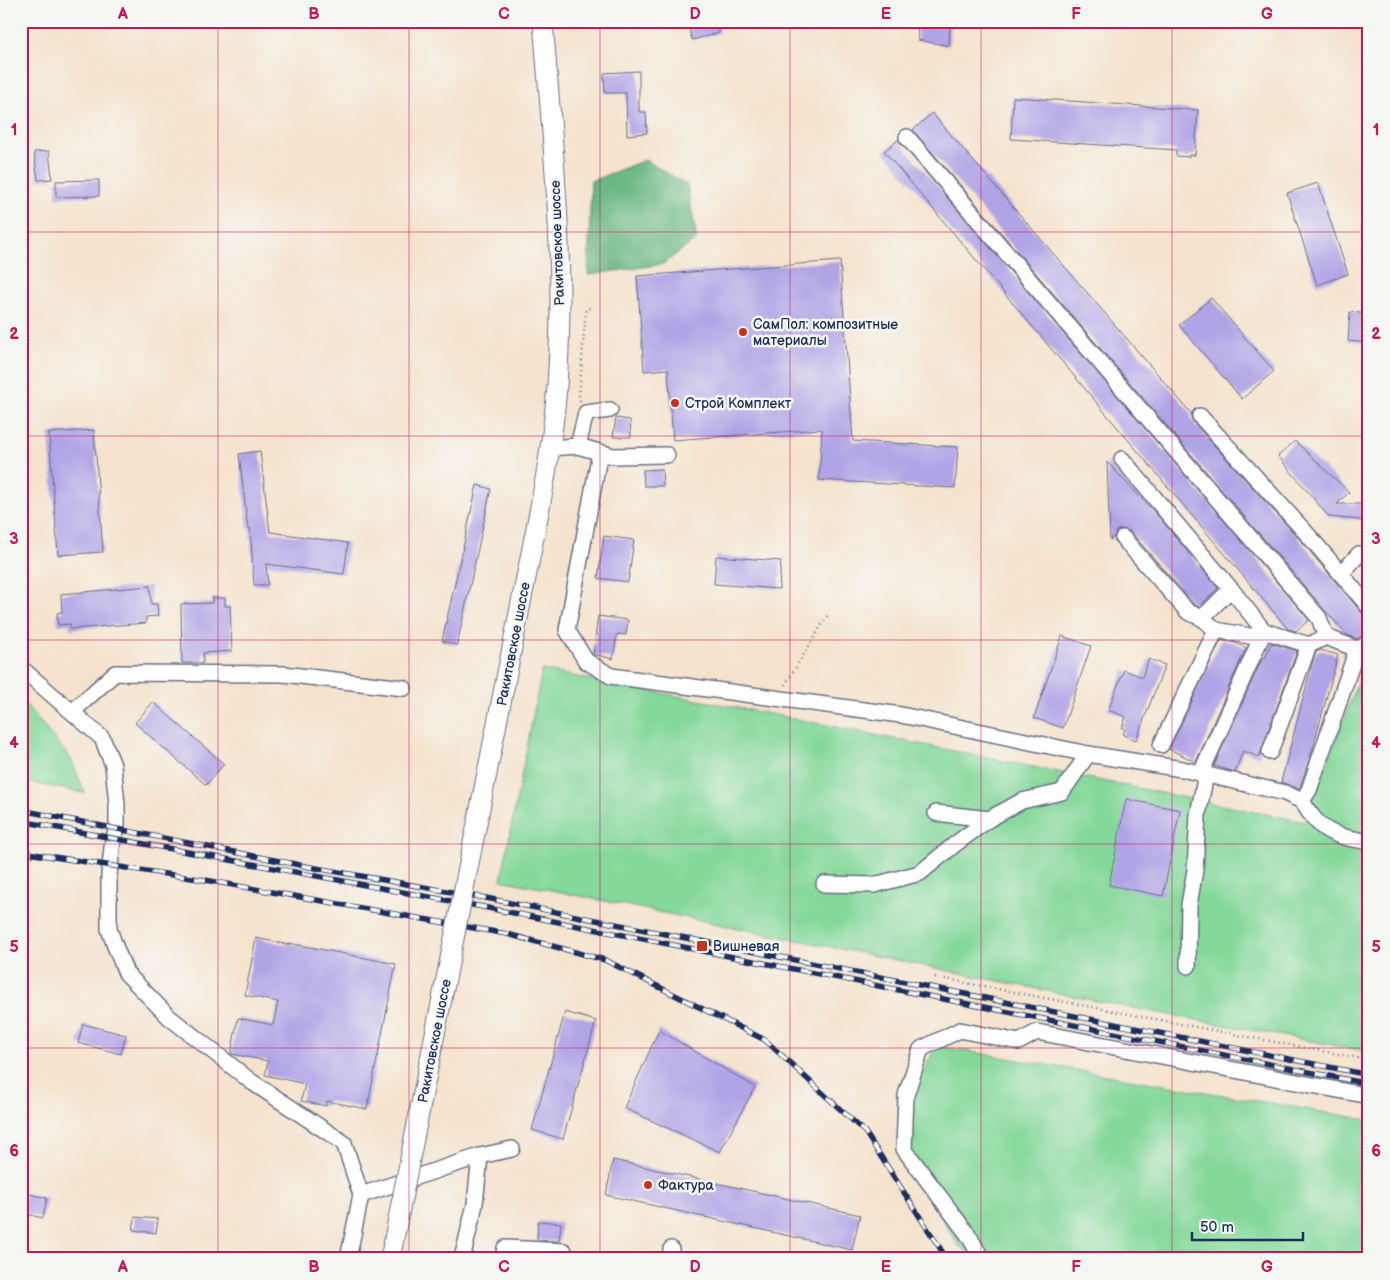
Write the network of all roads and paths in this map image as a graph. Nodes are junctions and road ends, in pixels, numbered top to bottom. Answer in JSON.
{"nodes":[{"id":1,"x":543,"y":21,"type":"edge"},
{"id":2,"x":907,"y":137,"type":"dead end"},
{"id":3,"x":594,"y":307,"type":"dead end"},
{"id":4,"x":610,"y":410,"type":"dead end"},
{"id":5,"x":586,"y":413,"type":"junction"},
{"id":6,"x":1200,"y":416,"type":"dead end"},
{"id":7,"x":578,"y":446,"type":"junction"},
{"id":8,"x":549,"y":448,"type":"junction"},
{"id":9,"x":600,"y":452,"type":"junction"},
{"id":10,"x":667,"y":455,"type":"dead end"},
{"id":11,"x":1122,"y":458,"type":"dead end"},
{"id":12,"x":1124,"y":538,"type":"dead end"},
{"id":13,"x":1369,"y":554,"type":"edge"},
{"id":14,"x":1341,"y":574,"type":"junction"},
{"id":15,"x":1231,"y":589,"type":"junction"},
{"id":16,"x":1369,"y":606,"type":"edge"},
{"id":17,"x":828,"y":615,"type":"dead end"},
{"id":18,"x":1202,"y":618,"type":"junction"},
{"id":19,"x":1216,"y":630,"type":"junction"},
{"id":20,"x":1262,"y":634,"type":"junction"},
{"id":21,"x":1326,"y":637,"type":"junction"},
{"id":22,"x":1309,"y":645,"type":"junction"},
{"id":23,"x":1363,"y":646,"type":"edge"},
{"id":24,"x":21,"y":668,"type":"edge"},
{"id":25,"x":404,"y":688,"type":"dead end"},
{"id":26,"x":777,"y":699,"type":"junction"},
{"id":27,"x":72,"y":712,"type":"junction"},
{"id":28,"x":1161,"y":745,"type":"dead end"},
{"id":29,"x":1270,"y":752,"type":"dead end"},
{"id":30,"x":1088,"y":754,"type":"junction"},
{"id":31,"x":1203,"y":774,"type":"junction"},
{"id":32,"x":1302,"y":801,"type":"junction"},
{"id":33,"x":936,"y":813,"type":"dead end"},
{"id":34,"x":989,"y":818,"type":"junction"},
{"id":35,"x":1369,"y":842,"type":"edge"},
{"id":36,"x":824,"y":884,"type":"dead end"},
{"id":37,"x":1188,"y":966,"type":"dead end"},
{"id":38,"x":935,"y":977,"type":"dead end"},
{"id":39,"x":1369,"y":1060,"type":"edge"},
{"id":40,"x":1369,"y":1096,"type":"edge"},
{"id":41,"x":512,"y":1149,"type":"dead end"},
{"id":42,"x":480,"y":1156,"type":"junction"},
{"id":43,"x":361,"y":1195,"type":"junction"},
{"id":44,"x":564,"y":1251,"type":"dead end"},
{"id":45,"x":348,"y":1259,"type":"edge"},
{"id":46,"x":390,"y":1259,"type":"edge"},
{"id":47,"x":462,"y":1259,"type":"edge"},
{"id":48,"x":503,"y":1259,"type":"edge"},
{"id":49,"x":982,"y":1259,"type":"edge"}],
"edges":[{"from":1,"to":8,"type":"main road","name":"Ракитовское шоссе"},
{"from":2,"to":21,"type":"street"},
{"from":3,"to":5,"type":"path"},
{"from":4,"to":5,"type":"street"},
{"from":5,"to":7,"type":"street"},
{"from":6,"to":14,"type":"street"},
{"from":7,"to":8,"type":"street"},
{"from":7,"to":9,"type":"street"},
{"from":8,"to":46,"type":"main road","name":"Ракитовское шоссе","bridge":true},
{"from":9,"to":10,"type":"street"},
{"from":9,"to":26,"type":"street"},
{"from":11,"to":15,"type":"street"},
{"from":12,"to":18,"type":"street"},
{"from":13,"to":14,"type":"street"},
{"from":14,"to":16,"type":"street"},
{"from":15,"to":18,"type":"street"},
{"from":15,"to":20,"type":"street"},
{"from":17,"to":26,"type":"path"},
{"from":18,"to":19,"type":"street"},
{"from":19,"to":20,"type":"street"},
{"from":19,"to":28,"type":"street"},
{"from":20,"to":22,"type":"street"},
{"from":20,"to":31,"type":"street"},
{"from":21,"to":22,"type":"street"},
{"from":21,"to":23,"type":"street"},
{"from":22,"to":29,"type":"street"},
{"from":23,"to":32,"type":"street"},
{"from":24,"to":27,"type":"street"},
{"from":25,"to":27,"type":"street"},
{"from":26,"to":30,"type":"street"},
{"from":27,"to":43,"type":"street"},
{"from":30,"to":31,"type":"street"},
{"from":30,"to":34,"type":"street"},
{"from":31,"to":32,"type":"street"},
{"from":31,"to":37,"type":"street"},
{"from":32,"to":35,"type":"street"},
{"from":33,"to":34,"type":"street"},
{"from":34,"to":36,"type":"street"},
{"from":38,"to":39,"type":"path"},
{"from":40,"to":49,"type":"street"},
{"from":41,"to":42,"type":"street"},
{"from":42,"to":43,"type":"street"},
{"from":42,"to":47,"type":"street"},
{"from":43,"to":45,"type":"street"},
{"from":44,"to":48,"type":"street"}]}
